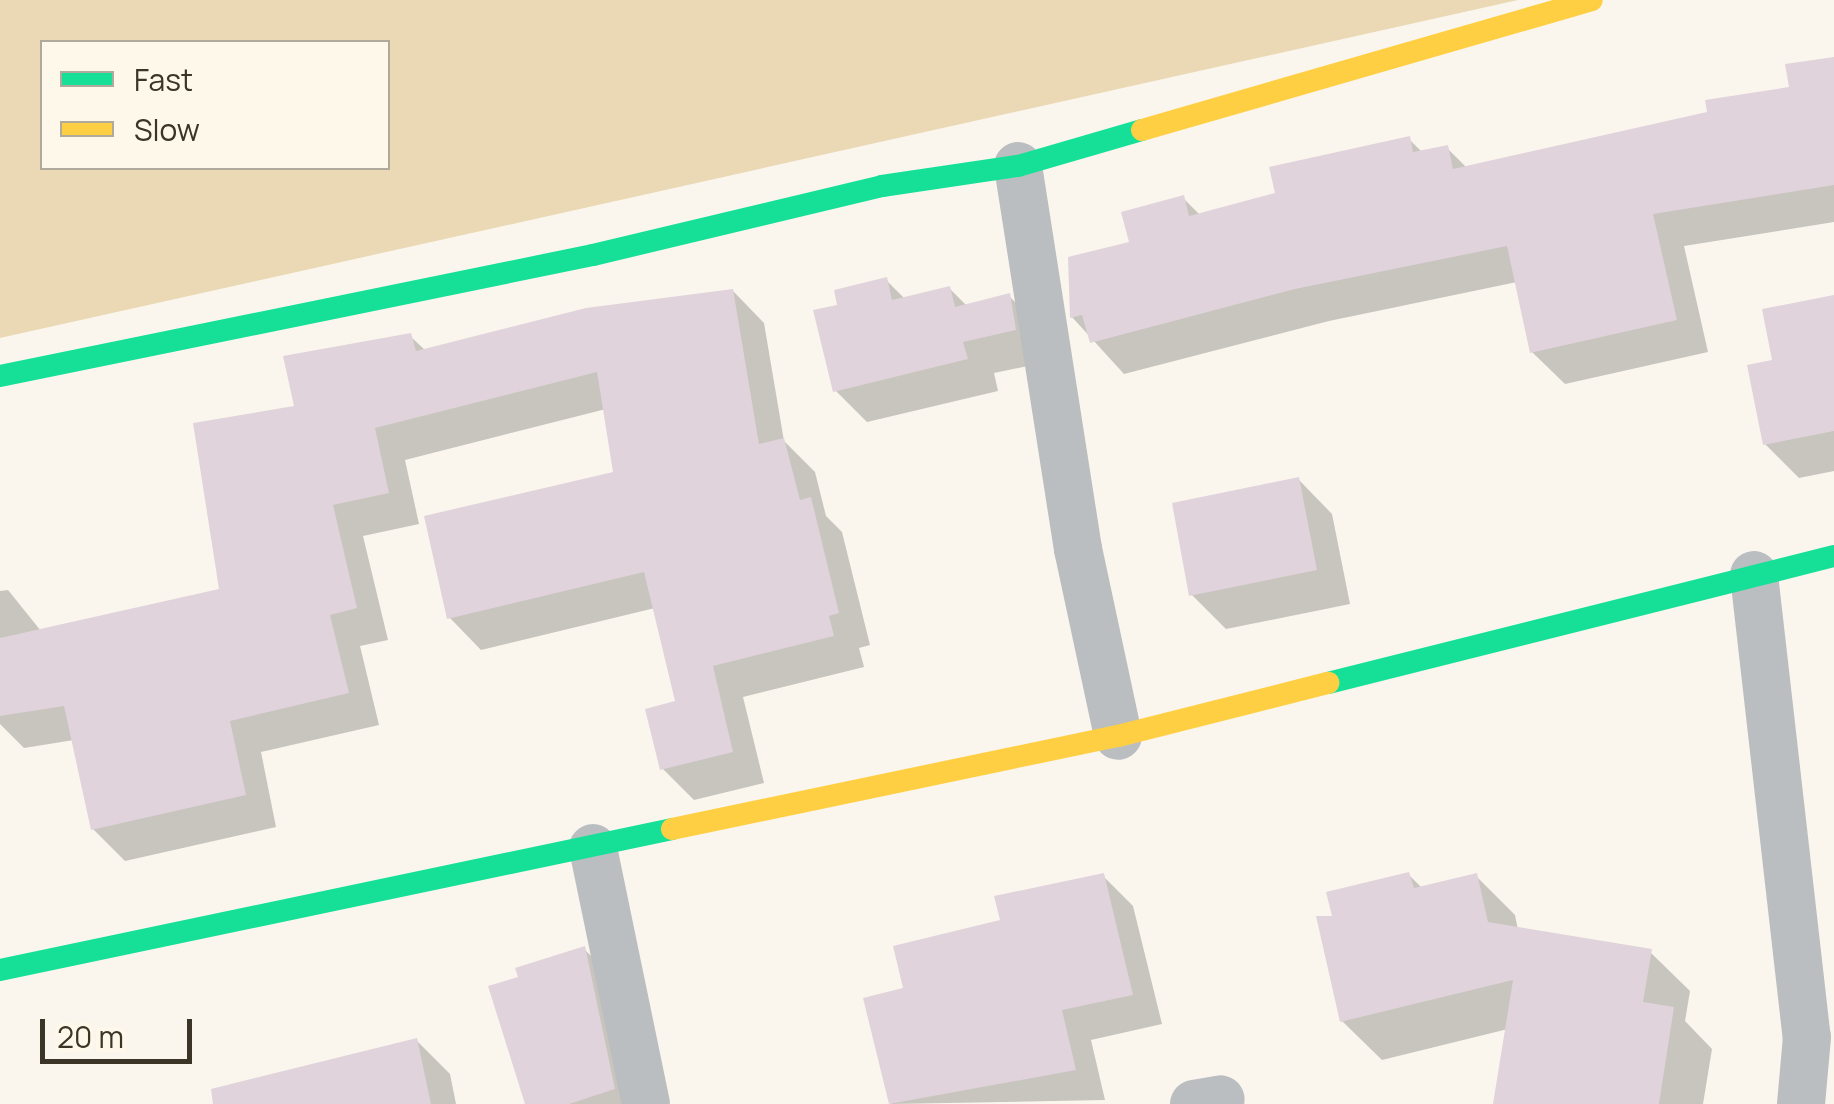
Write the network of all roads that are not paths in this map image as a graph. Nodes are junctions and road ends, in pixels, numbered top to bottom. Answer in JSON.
{"nodes":[{"id":1,"x":1592,"y":0,"type":"edge"},
{"id":2,"x":1018,"y":166,"type":"junction"},
{"id":3,"x":0,"y":376,"type":"edge"},
{"id":4,"x":1834,"y":556,"type":"edge"},
{"id":5,"x":1754,"y":575,"type":"junction"},
{"id":6,"x":1118,"y":736,"type":"junction"},
{"id":7,"x":593,"y":848,"type":"junction"},
{"id":8,"x":0,"y":970,"type":"edge"},
{"id":9,"x":646,"y":1104,"type":"edge"},
{"id":10,"x":1800,"y":1104,"type":"edge"}],
"edges":[{"from":1,"to":2,"type":"street"},
{"from":2,"to":3,"type":"street"},
{"from":2,"to":6,"type":"street"},
{"from":4,"to":5,"type":"street"},
{"from":5,"to":6,"type":"street"},
{"from":5,"to":10,"type":"street"},
{"from":6,"to":7,"type":"street"},
{"from":7,"to":8,"type":"street"},
{"from":7,"to":9,"type":"street"}]}
